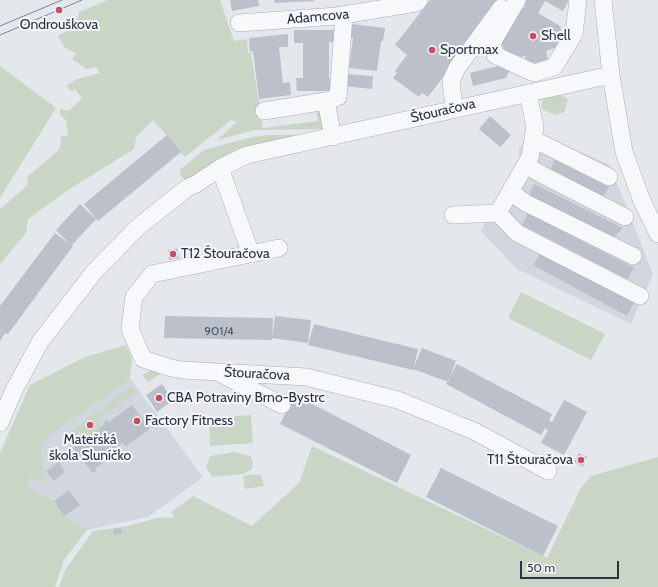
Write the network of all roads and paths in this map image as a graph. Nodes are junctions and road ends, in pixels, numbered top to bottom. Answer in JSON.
{"nodes":[{"id":1,"x":419,"y":0,"type":"edge"},
{"id":2,"x":507,"y":0,"type":"edge"},
{"id":3,"x":517,"y":0,"type":"edge"},
{"id":4,"x":578,"y":0,"type":"edge"},
{"id":5,"x":603,"y":0,"type":"edge"},
{"id":6,"x":344,"y":15,"type":"junction"},
{"id":7,"x":239,"y":23,"type":"dead end"},
{"id":8,"x":611,"y":75,"type":"junction"},
{"id":9,"x":528,"y":93,"type":"junction"},
{"id":10,"x":326,"y":101,"type":"junction"},
{"id":11,"x":454,"y":108,"type":"junction"},
{"id":12,"x":264,"y":111,"type":"dead end"},
{"id":13,"x":333,"y":137,"type":"junction"},
{"id":14,"x":533,"y":138,"type":"junction"},
{"id":15,"x":526,"y":164,"type":"junction"},
{"id":16,"x":220,"y":168,"type":"junction"},
{"id":17,"x":609,"y":177,"type":"dead end"},
{"id":18,"x":510,"y":192,"type":"junction"},
{"id":19,"x":498,"y":213,"type":"junction"},
{"id":20,"x":453,"y":215,"type":"dead end"},
{"id":21,"x":625,"y":217,"type":"dead end"},
{"id":22,"x":658,"y":234,"type":"edge"},
{"id":23,"x":279,"y":248,"type":"dead end"},
{"id":24,"x":251,"y":254,"type":"junction"},
{"id":25,"x":633,"y":256,"type":"dead end"},
{"id":26,"x":640,"y":296,"type":"dead end"},
{"id":27,"x":217,"y":372,"type":"junction"},
{"id":28,"x":282,"y":405,"type":"dead end"},
{"id":29,"x":0,"y":423,"type":"edge"},
{"id":30,"x":548,"y":471,"type":"dead end"}],
"edges":[{"from":1,"to":6,"type":"street","name":"Adamcova"},
{"from":2,"to":11,"type":"street"},
{"from":3,"to":4,"type":"street"},
{"from":5,"to":8,"type":"street"},
{"from":6,"to":7,"type":"street","name":"Adamcova"},
{"from":6,"to":10,"type":"street"},
{"from":8,"to":9,"type":"street","name":"Štouračova"},
{"from":8,"to":22,"type":"street"},
{"from":9,"to":11,"type":"street","name":"Štouračova"},
{"from":9,"to":14,"type":"street"},
{"from":10,"to":12,"type":"street"},
{"from":10,"to":13,"type":"street"},
{"from":11,"to":13,"type":"street","name":"Štouračova"},
{"from":13,"to":16,"type":"street","name":"Štouračova"},
{"from":14,"to":15,"type":"street"},
{"from":14,"to":17,"type":"street"},
{"from":15,"to":18,"type":"street"},
{"from":15,"to":21,"type":"street"},
{"from":16,"to":24,"type":"street"},
{"from":16,"to":29,"type":"street","name":"Štouračova"},
{"from":18,"to":19,"type":"street"},
{"from":18,"to":25,"type":"street"},
{"from":19,"to":20,"type":"street"},
{"from":19,"to":26,"type":"street"},
{"from":23,"to":24,"type":"street","name":"Štouračova"},
{"from":24,"to":27,"type":"street","name":"Štouračova"},
{"from":27,"to":28,"type":"street"},
{"from":27,"to":30,"type":"street","name":"Štouračova"}]}
